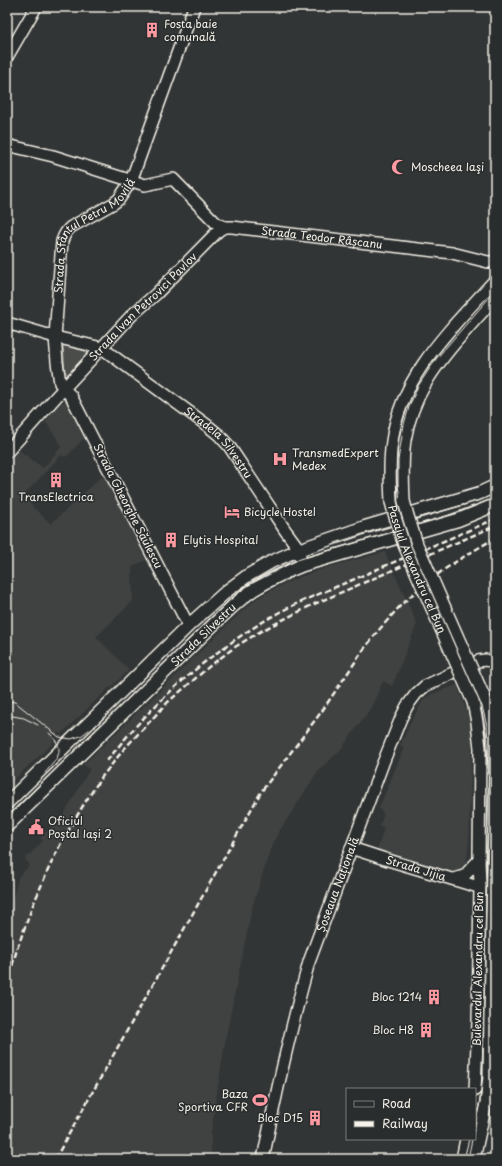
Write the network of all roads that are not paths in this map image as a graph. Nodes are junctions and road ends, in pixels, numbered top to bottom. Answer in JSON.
{"nodes":[{"id":1,"x":36,"y":7,"type":"edge"},
{"id":2,"x":194,"y":7,"type":"edge"},
{"id":3,"x":7,"y":57,"type":"edge"},
{"id":4,"x":7,"y":146,"type":"edge"},
{"id":5,"x":131,"y":181,"type":"junction"},
{"id":6,"x":224,"y":227,"type":"junction"},
{"id":7,"x":492,"y":262,"type":"edge"},
{"id":8,"x":493,"y":283,"type":"edge"},
{"id":9,"x":495,"y":298,"type":"edge"},
{"id":10,"x":7,"y":323,"type":"edge"},
{"id":11,"x":55,"y":337,"type":"junction"},
{"id":12,"x":102,"y":348,"type":"junction"},
{"id":13,"x":64,"y":389,"type":"junction"},
{"id":14,"x":7,"y":452,"type":"edge"},
{"id":15,"x":495,"y":486,"type":"edge"},
{"id":16,"x":495,"y":505,"type":"edge"},
{"id":17,"x":298,"y":550,"type":"junction"},
{"id":18,"x":303,"y":565,"type":"junction"},
{"id":19,"x":190,"y":624,"type":"junction"},
{"id":20,"x":490,"y":661,"type":"edge"},
{"id":21,"x":7,"y":803,"type":"edge"},
{"id":22,"x":7,"y":826,"type":"edge"},
{"id":23,"x":351,"y":848,"type":"junction"},
{"id":24,"x":479,"y":860,"type":"junction"},
{"id":25,"x":494,"y":864,"type":"edge"},
{"id":26,"x":454,"y":879,"type":"junction"},
{"id":27,"x":480,"y":886,"type":"junction"},
{"id":28,"x":495,"y":1056,"type":"edge"},
{"id":29,"x":476,"y":1076,"type":"junction"},
{"id":30,"x":489,"y":1077,"type":"junction"},
{"id":31,"x":475,"y":1088,"type":"edge"},
{"id":32,"x":466,"y":1140,"type":"edge"},
{"id":33,"x":263,"y":1159,"type":"edge"},
{"id":34,"x":462,"y":1159,"type":"edge"},
{"id":35,"x":474,"y":1159,"type":"edge"}],
"edges":[{"from":1,"to":3,"type":"street"},
{"from":2,"to":5,"type":"street","name":"Strada Sfântul Petru Movilă"},
{"from":4,"to":5,"type":"street"},
{"from":5,"to":6,"type":"street"},
{"from":5,"to":11,"type":"street","name":"Strada Sfântul Petru Movilă"},
{"from":6,"to":7,"type":"street","name":"Strada Teodor Râșcanu"},
{"from":6,"to":12,"type":"street","name":"Strada Ivan Petrovici Pavlov"},
{"from":7,"to":8,"type":"street"},
{"from":8,"to":24,"type":"street","name":"Pasajul Alexandru cel Bun","bridge":true},
{"from":9,"to":25,"type":"street","name":"Pasajul Alexandru cel Bun","bridge":true},
{"from":10,"to":11,"type":"street"},
{"from":11,"to":12,"type":"street"},
{"from":11,"to":13,"type":"street","name":"Strada Sfântul Petru Movilă"},
{"from":12,"to":13,"type":"street","name":"Strada Ivan Petrovici Pavlov"},
{"from":12,"to":17,"type":"street","name":"Stradela Silvestru"},
{"from":13,"to":14,"type":"street"},
{"from":13,"to":19,"type":"street","name":"Strada Gheorghe Săulescu"},
{"from":15,"to":17,"type":"main road","name":"Strada Silvestru"},
{"from":16,"to":18,"type":"main road","name":"Strada Silvestru"},
{"from":17,"to":18,"type":"street","name":"Stradela Silvestru"},
{"from":17,"to":19,"type":"main road","name":"Strada Silvestru"},
{"from":18,"to":22,"type":"main road","name":"Strada Silvestru"},
{"from":19,"to":21,"type":"main road","name":"Strada Silvestru"},
{"from":20,"to":23,"type":"street","name":"Șoseaua Națională"},
{"from":23,"to":26,"type":"street","name":"Strada Jijia"},
{"from":23,"to":33,"type":"street","name":"Șoseaua Națională"},
{"from":24,"to":26,"type":"street"},
{"from":24,"to":27,"type":"street","name":"Bulevardul Alexandru cel Bun"},
{"from":25,"to":30,"type":"street","name":"Bulevardul Alexandru cel Bun"},
{"from":26,"to":27,"type":"street","name":"Strada Jijia"},
{"from":27,"to":29,"type":"street","name":"Bulevardul Alexandru cel Bun"},
{"from":28,"to":30,"type":"street","name":"Bulevardul Alexandru cel Bun"},
{"from":29,"to":30,"type":"street"},
{"from":29,"to":31,"type":"street","name":"Bulevardul Alexandru cel Bun"},
{"from":30,"to":35,"type":"street","name":"Bulevardul Alexandru cel Bun"},
{"from":32,"to":34,"type":"street"}]}
